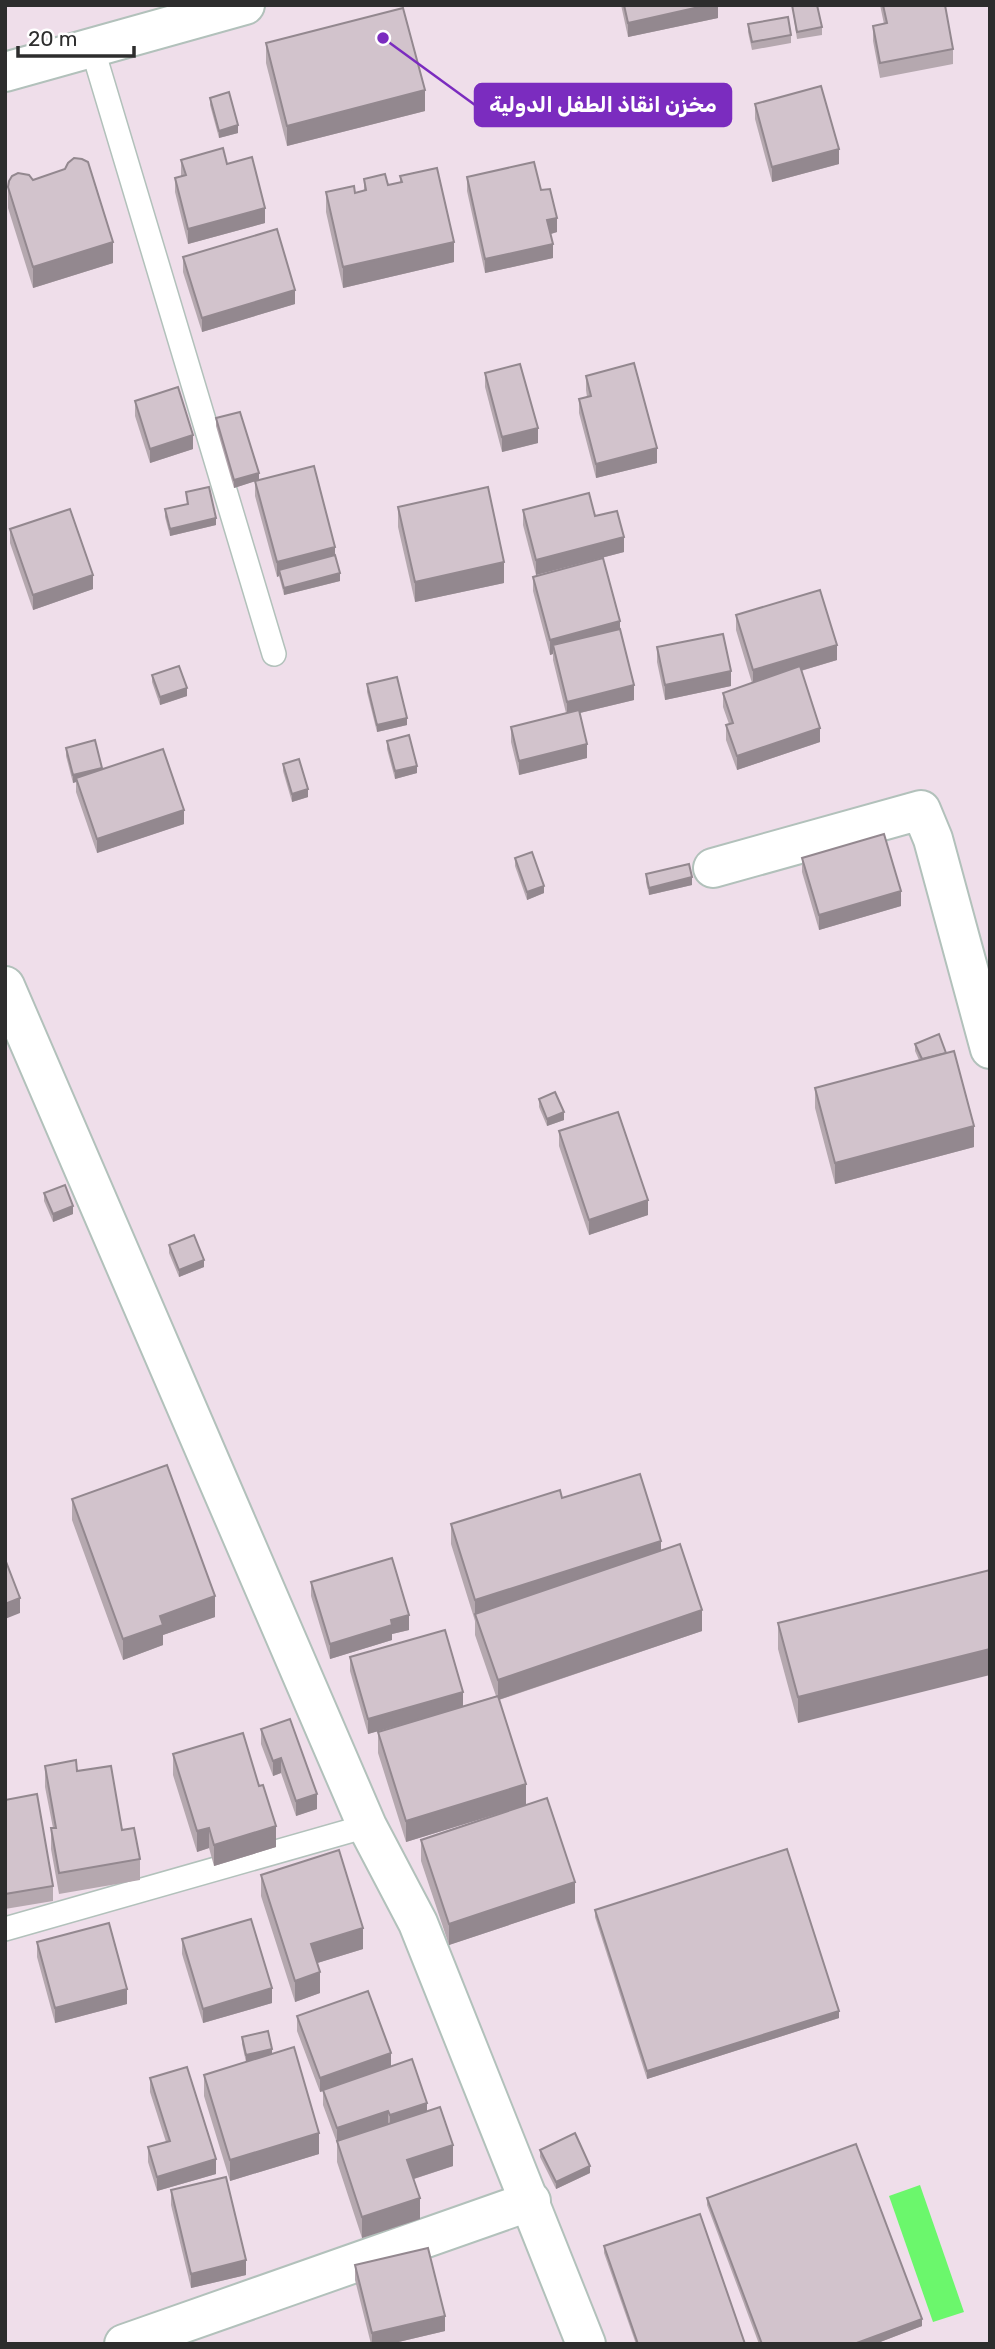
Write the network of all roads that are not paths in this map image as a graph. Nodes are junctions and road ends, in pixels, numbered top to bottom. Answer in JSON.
{"nodes":[{"id":1,"x":245,"y":5,"type":"edge"},
{"id":2,"x":92,"y":47,"type":"junction"},
{"id":3,"x":5,"y":72,"type":"edge"},
{"id":4,"x":274,"y":654,"type":"dead end"},
{"id":5,"x":713,"y":868,"type":"dead end"},
{"id":6,"x":5,"y":986,"type":"edge"},
{"id":7,"x":990,"y":1049,"type":"edge"},
{"id":8,"x":367,"y":1826,"type":"junction"},
{"id":9,"x":5,"y":1929,"type":"edge"},
{"id":10,"x":531,"y":2200,"type":"junction"},
{"id":11,"x":124,"y":2344,"type":"edge"},
{"id":12,"x":586,"y":2344,"type":"edge"}],
"edges":[{"from":1,"to":2,"type":"street"},
{"from":2,"to":3,"type":"street"},
{"from":2,"to":4,"type":"lane"},
{"from":5,"to":7,"type":"street"},
{"from":6,"to":8,"type":"street"},
{"from":8,"to":9,"type":"lane"},
{"from":8,"to":10,"type":"street"},
{"from":10,"to":11,"type":"street"},
{"from":10,"to":12,"type":"street"}]}
